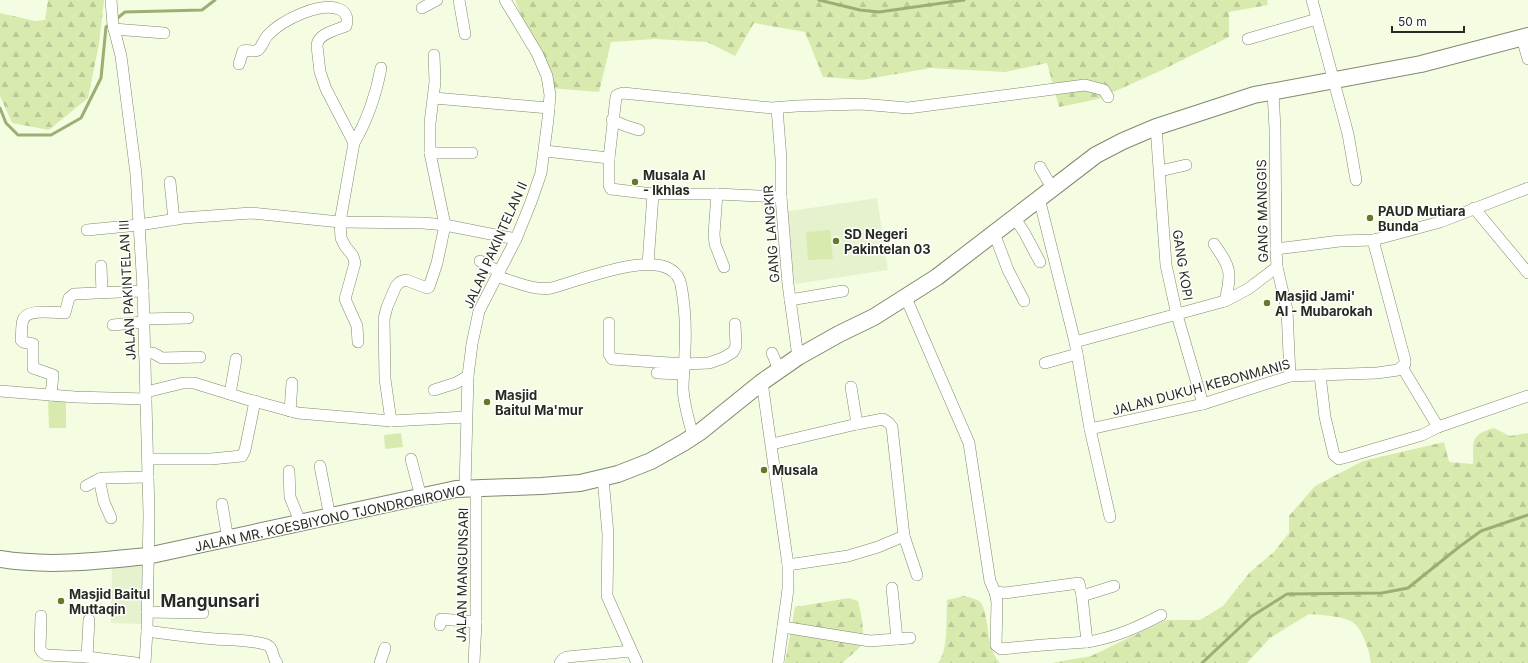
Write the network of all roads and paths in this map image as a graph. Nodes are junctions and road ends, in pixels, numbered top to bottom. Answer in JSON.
{"nodes":[{"id":1,"x":437,"y":0,"type":"edge"},
{"id":2,"x":459,"y":0,"type":"edge"},
{"id":3,"x":505,"y":0,"type":"edge"},
{"id":4,"x":1312,"y":0,"type":"edge"},
{"id":5,"x":112,"y":4,"type":"edge"},
{"id":6,"x":422,"y":8,"type":"dead end"},
{"id":7,"x":1317,"y":19,"type":"junction"},
{"id":8,"x":114,"y":27,"type":"junction"},
{"id":9,"x":164,"y":33,"type":"dead end"},
{"id":10,"x":465,"y":34,"type":"dead end"},
{"id":11,"x":1525,"y":37,"type":"edge"},
{"id":12,"x":1248,"y":39,"type":"dead end"},
{"id":13,"x":434,"y":54,"type":"dead end"},
{"id":14,"x":1528,"y":59,"type":"edge"},
{"id":15,"x":239,"y":64,"type":"dead end"},
{"id":16,"x":381,"y":68,"type":"dead end"},
{"id":17,"x":1333,"y":80,"type":"junction"},
{"id":18,"x":1273,"y":92,"type":"junction"},
{"id":19,"x":1108,"y":97,"type":"dead end"},
{"id":20,"x":434,"y":98,"type":"junction"},
{"id":21,"x":549,"y":108,"type":"junction"},
{"id":22,"x":777,"y":108,"type":"junction"},
{"id":23,"x":612,"y":120,"type":"junction"},
{"id":24,"x":1156,"y":127,"type":"junction"},
{"id":25,"x":639,"y":130,"type":"dead end"},
{"id":26,"x":354,"y":142,"type":"junction"},
{"id":27,"x":545,"y":151,"type":"junction"},
{"id":28,"x":430,"y":153,"type":"junction"},
{"id":29,"x":472,"y":153,"type":"dead end"},
{"id":30,"x":609,"y":158,"type":"junction"},
{"id":31,"x":1186,"y":165,"type":"dead end"},
{"id":32,"x":1040,"y":167,"type":"dead end"},
{"id":33,"x":1160,"y":171,"type":"junction"},
{"id":34,"x":1356,"y":180,"type":"dead end"},
{"id":35,"x":170,"y":182,"type":"dead end"},
{"id":36,"x":1052,"y":188,"type":"junction"},
{"id":37,"x":1528,"y":188,"type":"edge"},
{"id":38,"x":653,"y":194,"type":"junction"},
{"id":39,"x":717,"y":194,"type":"junction"},
{"id":40,"x":781,"y":197,"type":"junction"},
{"id":41,"x":1039,"y":198,"type":"junction"},
{"id":42,"x":1474,"y":208,"type":"junction"},
{"id":43,"x":1014,"y":218,"type":"junction"},
{"id":44,"x":174,"y":220,"type":"junction"},
{"id":45,"x":340,"y":222,"type":"junction"},
{"id":46,"x":139,"y":225,"type":"junction"},
{"id":47,"x":445,"y":225,"type":"junction"},
{"id":48,"x":87,"y":230,"type":"dead end"},
{"id":49,"x":994,"y":233,"type":"junction"},
{"id":50,"x":516,"y":239,"type":"junction"},
{"id":51,"x":1372,"y":240,"type":"junction"},
{"id":52,"x":1214,"y":244,"type":"dead end"},
{"id":53,"x":1276,"y":249,"type":"junction"},
{"id":54,"x":480,"y":261,"type":"dead end"},
{"id":55,"x":1040,"y":262,"type":"dead end"},
{"id":56,"x":648,"y":264,"type":"junction"},
{"id":57,"x":102,"y":266,"type":"dead end"},
{"id":58,"x":1277,"y":266,"type":"junction"},
{"id":59,"x":724,"y":267,"type":"dead end"},
{"id":60,"x":1528,"y":273,"type":"edge"},
{"id":61,"x":498,"y":274,"type":"junction"},
{"id":62,"x":143,"y":291,"type":"junction"},
{"id":63,"x":843,"y":291,"type":"dead end"},
{"id":64,"x":102,"y":292,"type":"junction"},
{"id":65,"x":906,"y":298,"type":"junction"},
{"id":66,"x":790,"y":300,"type":"junction"},
{"id":67,"x":1024,"y":301,"type":"dead end"},
{"id":68,"x":1225,"y":301,"type":"junction"},
{"id":69,"x":1177,"y":314,"type":"junction"},
{"id":70,"x":188,"y":318,"type":"dead end"},
{"id":71,"x":143,"y":320,"type":"junction"},
{"id":72,"x":609,"y":323,"type":"dead end"},
{"id":73,"x":735,"y":324,"type":"dead end"},
{"id":74,"x":113,"y":325,"type":"dead end"},
{"id":75,"x":358,"y":342,"type":"dead end"},
{"id":76,"x":1075,"y":342,"type":"junction"},
{"id":77,"x":772,"y":353,"type":"dead end"},
{"id":78,"x":144,"y":354,"type":"junction"},
{"id":79,"x":1077,"y":354,"type":"junction"},
{"id":80,"x":200,"y":357,"type":"dead end"},
{"id":81,"x":798,"y":357,"type":"junction"},
{"id":82,"x":236,"y":359,"type":"dead end"},
{"id":83,"x":1045,"y":362,"type":"dead end"},
{"id":84,"x":1402,"y":367,"type":"junction"},
{"id":85,"x":684,"y":369,"type":"junction"},
{"id":86,"x":779,"y":370,"type":"junction"},
{"id":87,"x":657,"y":373,"type":"dead end"},
{"id":88,"x":1320,"y":375,"type":"junction"},
{"id":89,"x":468,"y":376,"type":"junction"},
{"id":90,"x":1290,"y":376,"type":"junction"},
{"id":91,"x":762,"y":382,"type":"junction"},
{"id":92,"x":292,"y":383,"type":"dead end"},
{"id":93,"x":851,"y":387,"type":"dead end"},
{"id":94,"x":434,"y":390,"type":"dead end"},
{"id":95,"x":0,"y":391,"type":"edge"},
{"id":96,"x":230,"y":394,"type":"junction"},
{"id":97,"x":51,"y":395,"type":"junction"},
{"id":98,"x":146,"y":395,"type":"junction"},
{"id":99,"x":1528,"y":396,"type":"edge"},
{"id":100,"x":255,"y":401,"type":"junction"},
{"id":101,"x":1203,"y":404,"type":"junction"},
{"id":102,"x":290,"y":411,"type":"junction"},
{"id":103,"x":466,"y":418,"type":"junction"},
{"id":104,"x":391,"y":421,"type":"junction"},
{"id":105,"x":857,"y":424,"type":"junction"},
{"id":106,"x":1438,"y":427,"type":"junction"},
{"id":107,"x":1090,"y":429,"type":"junction"},
{"id":108,"x":693,"y":436,"type":"junction"},
{"id":109,"x":772,"y":444,"type":"junction"},
{"id":110,"x":148,"y":459,"type":"junction"},
{"id":111,"x":411,"y":459,"type":"dead end"},
{"id":112,"x":320,"y":466,"type":"dead end"},
{"id":113,"x":289,"y":471,"type":"dead end"},
{"id":114,"x":148,"y":476,"type":"junction"},
{"id":115,"x":603,"y":478,"type":"junction"},
{"id":116,"x":99,"y":479,"type":"junction"},
{"id":117,"x":86,"y":486,"type":"dead end"},
{"id":118,"x":471,"y":488,"type":"junction"},
{"id":119,"x":421,"y":497,"type":"junction"},
{"id":120,"x":222,"y":504,"type":"dead end"},
{"id":121,"x":330,"y":517,"type":"junction"},
{"id":122,"x":1110,"y":517,"type":"dead end"},
{"id":123,"x":110,"y":518,"type":"dead end"},
{"id":124,"x":301,"y":524,"type":"junction"},
{"id":125,"x":904,"y":536,"type":"junction"},
{"id":126,"x":228,"y":540,"type":"junction"},
{"id":127,"x":147,"y":556,"type":"junction"},
{"id":128,"x":0,"y":559,"type":"edge"},
{"id":129,"x":788,"y":565,"type":"junction"},
{"id":130,"x":917,"y":575,"type":"dead end"},
{"id":131,"x":1114,"y":586,"type":"dead end"},
{"id":132,"x":892,"y":588,"type":"dead end"},
{"id":133,"x":995,"y":592,"type":"junction"},
{"id":134,"x":1082,"y":596,"type":"junction"},
{"id":135,"x":147,"y":612,"type":"junction"},
{"id":136,"x":203,"y":613,"type":"dead end"},
{"id":137,"x":1161,"y":615,"type":"dead end"},
{"id":138,"x":41,"y":616,"type":"dead end"},
{"id":139,"x":89,"y":620,"type":"dead end"},
{"id":140,"x":476,"y":622,"type":"junction"},
{"id":141,"x":440,"y":625,"type":"dead end"},
{"id":142,"x":783,"y":627,"type":"junction"},
{"id":143,"x":147,"y":631,"type":"junction"},
{"id":144,"x":910,"y":638,"type":"dead end"},
{"id":145,"x":897,"y":639,"type":"junction"},
{"id":146,"x":1087,"y":642,"type":"junction"},
{"id":147,"x":385,"y":648,"type":"dead end"},
{"id":148,"x":631,"y":651,"type":"junction"},
{"id":149,"x":86,"y":657,"type":"junction"},
{"id":150,"x":136,"y":663,"type":"edge"},
{"id":151,"x":145,"y":663,"type":"edge"},
{"id":152,"x":276,"y":663,"type":"edge"},
{"id":153,"x":380,"y":663,"type":"edge"},
{"id":154,"x":474,"y":663,"type":"edge"},
{"id":155,"x":560,"y":663,"type":"edge"},
{"id":156,"x":637,"y":663,"type":"edge"},
{"id":157,"x":778,"y":663,"type":"edge"}],
"edges":[{"from":1,"to":6,"type":"street"},
{"from":2,"to":10,"type":"street"},
{"from":3,"to":21,"type":"street","name":"JALAN PAKINTELAN II"},
{"from":4,"to":7,"type":"street"},
{"from":5,"to":8,"type":"street","name":"JALAN PAKINTELAN III"},
{"from":7,"to":12,"type":"street"},
{"from":7,"to":17,"type":"street"},
{"from":8,"to":9,"type":"street"},
{"from":8,"to":46,"type":"street","name":"JALAN PAKINTELAN III"},
{"from":11,"to":14,"type":"street"},
{"from":11,"to":17,"type":"main road","name":"JALAN MR. KOESBIYONO TJONDROBIROWO"},
{"from":13,"to":20,"type":"street"},
{"from":15,"to":26,"type":"street"},
{"from":16,"to":26,"type":"street"},
{"from":17,"to":18,"type":"main road","name":"JALAN MR. KOESBIYONO TJONDROBIROWO"},
{"from":17,"to":34,"type":"street"},
{"from":18,"to":24,"type":"main road","name":"JALAN MR. KOESBIYONO TJONDROBIROWO"},
{"from":18,"to":53,"type":"street","name":"GANG MANGGIS"},
{"from":19,"to":22,"type":"street"},
{"from":20,"to":21,"type":"street"},
{"from":20,"to":28,"type":"street"},
{"from":21,"to":27,"type":"street","name":"JALAN PAKINTELAN II"},
{"from":22,"to":23,"type":"street"},
{"from":22,"to":40,"type":"street","name":"GANG LANGKIR"},
{"from":23,"to":25,"type":"street"},
{"from":23,"to":30,"type":"street"},
{"from":24,"to":33,"type":"street","name":"GANG KOPI"},
{"from":24,"to":36,"type":"main road","name":"JALAN MR. KOESBIYONO TJONDROBIROWO"},
{"from":26,"to":45,"type":"street"},
{"from":27,"to":30,"type":"street"},
{"from":27,"to":50,"type":"street","name":"JALAN PAKINTELAN II"},
{"from":28,"to":29,"type":"street"},
{"from":28,"to":47,"type":"street"},
{"from":30,"to":38,"type":"street"},
{"from":31,"to":33,"type":"street"},
{"from":32,"to":36,"type":"street"},
{"from":33,"to":69,"type":"street","name":"GANG KOPI"},
{"from":35,"to":44,"type":"street"},
{"from":36,"to":41,"type":"main road","name":"JALAN MR. KOESBIYONO TJONDROBIROWO"},
{"from":37,"to":42,"type":"street"},
{"from":38,"to":39,"type":"street"},
{"from":38,"to":56,"type":"street"},
{"from":39,"to":40,"type":"street"},
{"from":39,"to":59,"type":"street"},
{"from":40,"to":66,"type":"street","name":"GANG LANGKIR"},
{"from":41,"to":43,"type":"main road","name":"JALAN MR. KOESBIYONO TJONDROBIROWO"},
{"from":41,"to":76,"type":"street"},
{"from":42,"to":51,"type":"street"},
{"from":42,"to":60,"type":"street"},
{"from":43,"to":49,"type":"main road","name":"JALAN MR. KOESBIYONO TJONDROBIROWO"},
{"from":43,"to":55,"type":"street"},
{"from":44,"to":45,"type":"street"},
{"from":44,"to":46,"type":"street"},
{"from":45,"to":47,"type":"street"},
{"from":45,"to":75,"type":"street"},
{"from":46,"to":48,"type":"street"},
{"from":46,"to":62,"type":"street","name":"JALAN PAKINTELAN III"},
{"from":47,"to":50,"type":"street"},
{"from":47,"to":104,"type":"street"},
{"from":49,"to":65,"type":"main road","name":"JALAN MR. KOESBIYONO TJONDROBIROWO"},
{"from":49,"to":67,"type":"street"},
{"from":50,"to":61,"type":"street","name":"JALAN PAKINTELAN II"},
{"from":51,"to":53,"type":"street"},
{"from":51,"to":84,"type":"street"},
{"from":52,"to":68,"type":"street"},
{"from":53,"to":58,"type":"street","name":"GANG MANGGIS"},
{"from":54,"to":61,"type":"street"},
{"from":56,"to":61,"type":"street"},
{"from":56,"to":85,"type":"street"},
{"from":57,"to":64,"type":"street"},
{"from":58,"to":68,"type":"street"},
{"from":58,"to":90,"type":"street","name":"GANG MANGGIS"},
{"from":61,"to":89,"type":"street","name":"JALAN PAKINTELAN II"},
{"from":62,"to":64,"type":"street"},
{"from":62,"to":71,"type":"street","name":"JALAN PAKINTELAN III"},
{"from":63,"to":66,"type":"street"},
{"from":64,"to":97,"type":"street"},
{"from":65,"to":81,"type":"main road","name":"JALAN MR. KOESBIYONO TJONDROBIROWO"},
{"from":65,"to":133,"type":"street"},
{"from":66,"to":81,"type":"street","name":"GANG LANGKIR"},
{"from":68,"to":69,"type":"street"},
{"from":69,"to":76,"type":"street"},
{"from":69,"to":101,"type":"street","name":"GANG KOPI"},
{"from":70,"to":71,"type":"street"},
{"from":71,"to":74,"type":"street"},
{"from":71,"to":78,"type":"street","name":"JALAN PAKINTELAN III"},
{"from":72,"to":85,"type":"street"},
{"from":73,"to":85,"type":"street"},
{"from":76,"to":79,"type":"street"},
{"from":77,"to":86,"type":"street"},
{"from":78,"to":80,"type":"street"},
{"from":78,"to":98,"type":"street","name":"JALAN PAKINTELAN III"},
{"from":79,"to":83,"type":"street"},
{"from":79,"to":107,"type":"street"},
{"from":81,"to":86,"type":"main road","name":"JALAN MR. KOESBIYONO TJONDROBIROWO"},
{"from":82,"to":96,"type":"street"},
{"from":84,"to":88,"type":"street","name":"JALAN DUKUH KEBONMANIS"},
{"from":84,"to":106,"type":"street"},
{"from":85,"to":87,"type":"street"},
{"from":85,"to":108,"type":"street"},
{"from":86,"to":91,"type":"main road","name":"JALAN MR. KOESBIYONO TJONDROBIROWO"},
{"from":88,"to":90,"type":"street","name":"JALAN DUKUH KEBONMANIS"},
{"from":88,"to":106,"type":"street"},
{"from":89,"to":94,"type":"street"},
{"from":89,"to":103,"type":"street","name":"JALAN PAKINTELAN II"},
{"from":90,"to":101,"type":"street","name":"JALAN DUKUH KEBONMANIS"},
{"from":91,"to":108,"type":"main road","name":"JALAN MR. KOESBIYONO TJONDROBIROWO"},
{"from":91,"to":109,"type":"street"},
{"from":92,"to":102,"type":"street"},
{"from":93,"to":105,"type":"street"},
{"from":95,"to":97,"type":"street"},
{"from":96,"to":98,"type":"street"},
{"from":96,"to":100,"type":"street"},
{"from":97,"to":98,"type":"street"},
{"from":98,"to":110,"type":"street","name":"JALAN PAKINTELAN III"},
{"from":99,"to":106,"type":"street"},
{"from":100,"to":102,"type":"street"},
{"from":100,"to":110,"type":"street"},
{"from":101,"to":107,"type":"street","name":"JALAN DUKUH KEBONMANIS"},
{"from":102,"to":104,"type":"street"},
{"from":103,"to":104,"type":"street"},
{"from":103,"to":118,"type":"street","name":"JALAN PAKINTELAN II"},
{"from":105,"to":109,"type":"street"},
{"from":105,"to":125,"type":"street"},
{"from":107,"to":122,"type":"street"},
{"from":108,"to":115,"type":"main road","name":"JALAN MR. KOESBIYONO TJONDROBIROWO"},
{"from":109,"to":129,"type":"street"},
{"from":110,"to":114,"type":"street","name":"JALAN PAKINTELAN III"},
{"from":111,"to":119,"type":"street"},
{"from":112,"to":121,"type":"street"},
{"from":113,"to":124,"type":"street"},
{"from":114,"to":116,"type":"street"},
{"from":114,"to":127,"type":"street","name":"JALAN PAKINTELAN III"},
{"from":115,"to":118,"type":"main road","name":"JALAN MR. KOESBIYONO TJONDROBIROWO"},
{"from":115,"to":148,"type":"street"},
{"from":116,"to":117,"type":"street"},
{"from":116,"to":123,"type":"street"},
{"from":118,"to":119,"type":"main road","name":"JALAN MR. KOESBIYONO TJONDROBIROWO"},
{"from":118,"to":140,"type":"street","name":"JALAN MANGUNSARI"},
{"from":119,"to":121,"type":"main road","name":"JALAN MR. KOESBIYONO TJONDROBIROWO"},
{"from":120,"to":126,"type":"street"},
{"from":121,"to":124,"type":"main road","name":"JALAN MR. KOESBIYONO TJONDROBIROWO"},
{"from":124,"to":126,"type":"main road","name":"JALAN MR. KOESBIYONO TJONDROBIROWO"},
{"from":125,"to":129,"type":"street"},
{"from":125,"to":130,"type":"street"},
{"from":126,"to":127,"type":"main road","name":"JALAN MR. KOESBIYONO TJONDROBIROWO"},
{"from":127,"to":128,"type":"main road","name":"JALAN MR. KOESBIYONO TJONDROBIROWO"},
{"from":127,"to":135,"type":"street","name":"JALAN PAKINTELAN III"},
{"from":129,"to":142,"type":"street"},
{"from":131,"to":134,"type":"street"},
{"from":132,"to":145,"type":"street"},
{"from":133,"to":134,"type":"street"},
{"from":133,"to":146,"type":"street"},
{"from":134,"to":146,"type":"street"},
{"from":135,"to":136,"type":"street"},
{"from":135,"to":143,"type":"street","name":"JALAN PAKINTELAN III"},
{"from":137,"to":146,"type":"street"},
{"from":138,"to":149,"type":"street"},
{"from":139,"to":149,"type":"street"},
{"from":140,"to":141,"type":"street"},
{"from":140,"to":154,"type":"street","name":"JALAN MANGUNSARI"},
{"from":142,"to":145,"type":"street"},
{"from":142,"to":157,"type":"street"},
{"from":143,"to":151,"type":"street","name":"JALAN PAKINTELAN III"},
{"from":143,"to":152,"type":"street"},
{"from":144,"to":145,"type":"street"},
{"from":147,"to":153,"type":"street"},
{"from":148,"to":155,"type":"street"},
{"from":148,"to":156,"type":"street"},
{"from":149,"to":150,"type":"street"}]}
